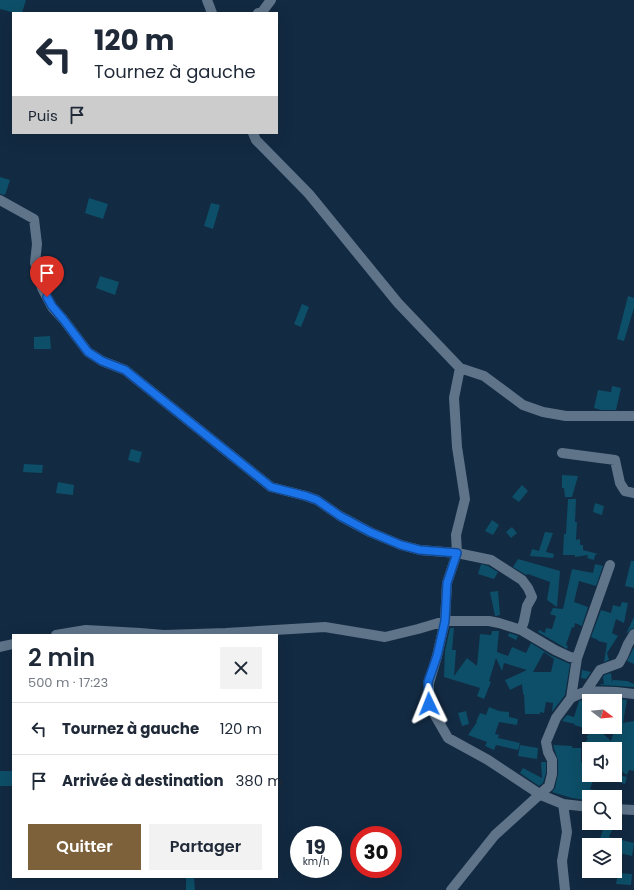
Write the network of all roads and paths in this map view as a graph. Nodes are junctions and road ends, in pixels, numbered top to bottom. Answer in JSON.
{"nodes":[{"id":1,"x":207,"y":0,"type":"edge"},
{"id":2,"x":271,"y":0,"type":"edge"},
{"id":3,"x":212,"y":12,"type":"edge"},
{"id":4,"x":262,"y":12,"type":"edge"},
{"id":5,"x":253,"y":134,"type":"edge"},
{"id":6,"x":0,"y":200,"type":"edge"},
{"id":7,"x":460,"y":368,"type":"junction"},
{"id":8,"x":634,"y":416,"type":"edge"},
{"id":9,"x":562,"y":454,"type":"dead end"},
{"id":10,"x":634,"y":493,"type":"edge"},
{"id":11,"x":457,"y":553,"type":"junction"},
{"id":12,"x":610,"y":564,"type":"dead end"},
{"id":13,"x":445,"y":621,"type":"junction"},
{"id":14,"x":520,"y":630,"type":"junction"},
{"id":15,"x":62,"y":634,"type":"edge"},
{"id":16,"x":156,"y":634,"type":"edge"},
{"id":17,"x":195,"y":634,"type":"edge"},
{"id":18,"x":634,"y":634,"type":"edge"},
{"id":19,"x":12,"y":644,"type":"edge"},
{"id":20,"x":0,"y":646,"type":"edge"},
{"id":21,"x":577,"y":658,"type":"junction"},
{"id":22,"x":586,"y":691,"type":"junction"},
{"id":23,"x":634,"y":694,"type":"edge"},
{"id":24,"x":571,"y":698,"type":"junction"},
{"id":25,"x":541,"y":795,"type":"junction"},
{"id":26,"x":563,"y":804,"type":"junction"},
{"id":27,"x":582,"y":806,"type":"edge"},
{"id":28,"x":622,"y":809,"type":"edge"},
{"id":29,"x":634,"y":810,"type":"edge"},
{"id":30,"x":451,"y":890,"type":"edge"},
{"id":31,"x":565,"y":890,"type":"edge"}],
"edges":[{"from":1,"to":3,"type":"street"},
{"from":2,"to":4,"type":"street"},
{"from":5,"to":7,"type":"street"},
{"from":6,"to":11,"type":"street"},
{"from":7,"to":8,"type":"street"},
{"from":7,"to":11,"type":"street"},
{"from":9,"to":10,"type":"street"},
{"from":11,"to":13,"type":"street"},
{"from":11,"to":14,"type":"street"},
{"from":12,"to":21,"type":"street"},
{"from":13,"to":14,"type":"street"},
{"from":13,"to":17,"type":"street"},
{"from":13,"to":25,"type":"street"},
{"from":14,"to":21,"type":"street"},
{"from":15,"to":16,"type":"street"},
{"from":18,"to":22,"type":"street"},
{"from":19,"to":20,"type":"street"},
{"from":21,"to":24,"type":"street"},
{"from":22,"to":23,"type":"street"},
{"from":22,"to":24,"type":"street"},
{"from":24,"to":25,"type":"street"},
{"from":25,"to":26,"type":"street"},
{"from":25,"to":30,"type":"street"},
{"from":26,"to":27,"type":"street"},
{"from":26,"to":31,"type":"street"},
{"from":28,"to":29,"type":"street"}]}
